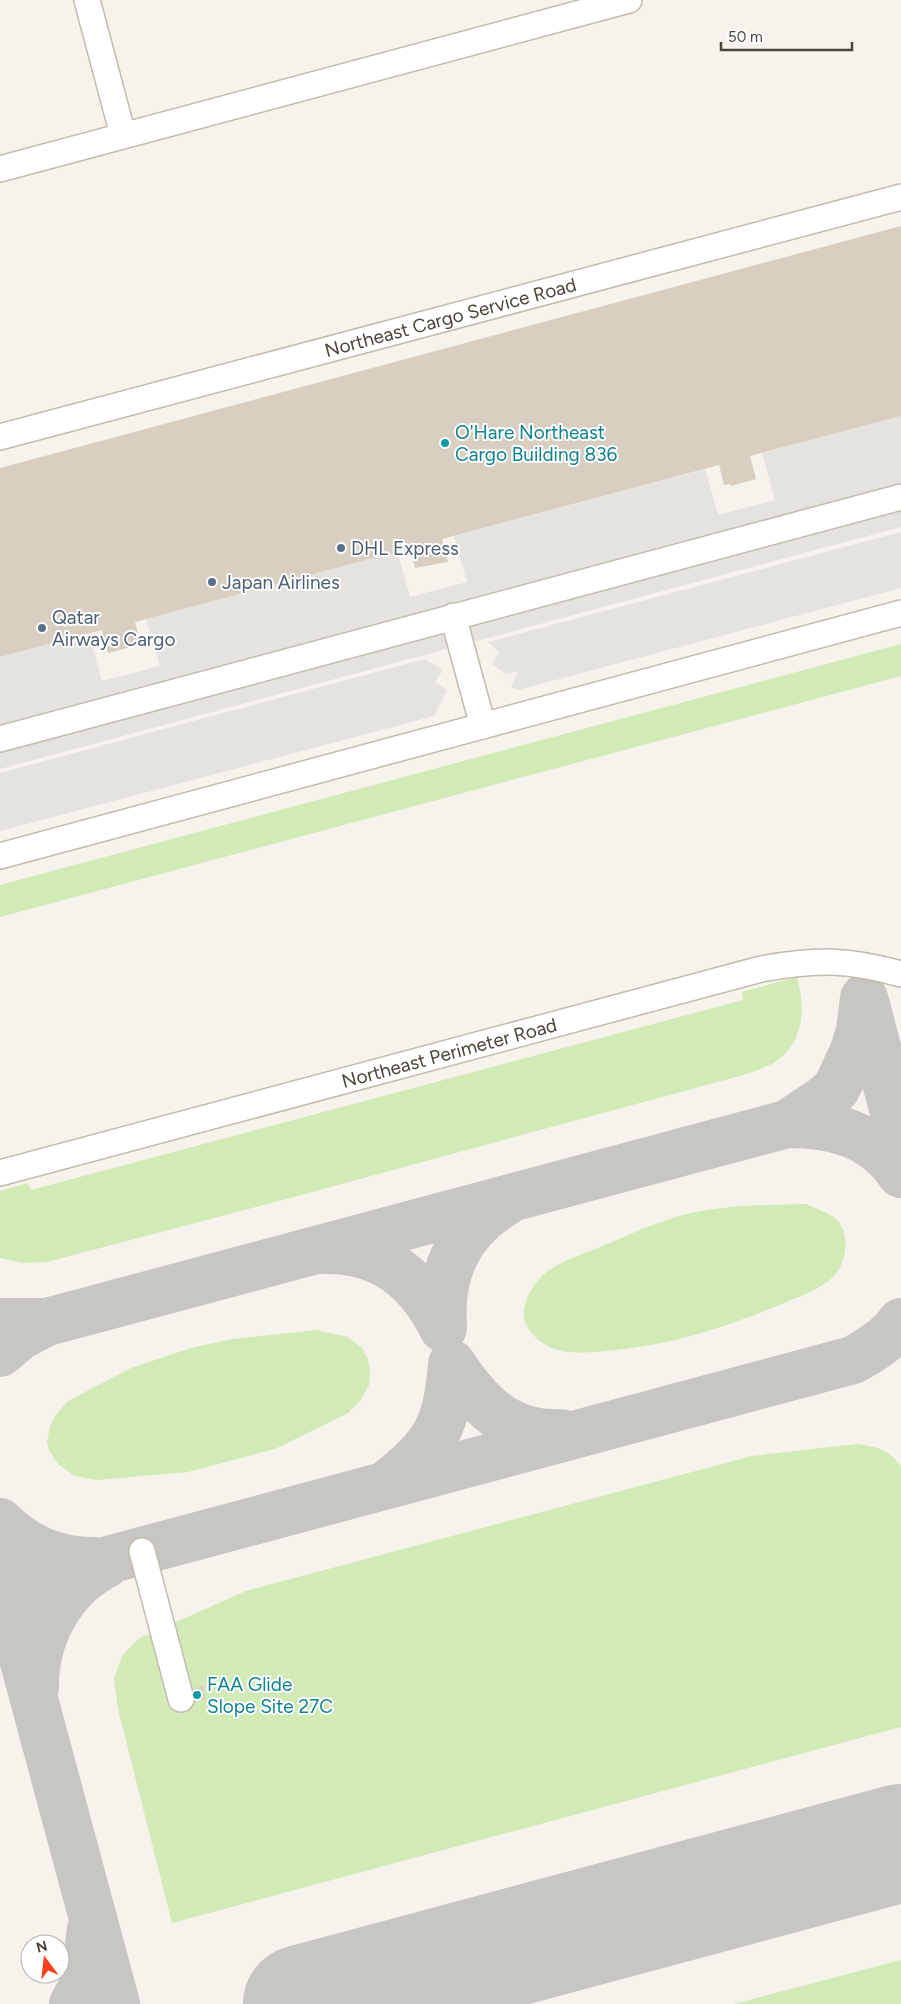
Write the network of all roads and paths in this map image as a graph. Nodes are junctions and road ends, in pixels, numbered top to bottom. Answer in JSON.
{"nodes":[{"id":1,"x":87,"y":0,"type":"edge"},
{"id":2,"x":629,"y":0,"type":"edge"},
{"id":3,"x":123,"y":135,"type":"junction"},
{"id":4,"x":0,"y":169,"type":"edge"},
{"id":5,"x":901,"y":197,"type":"edge"},
{"id":6,"x":0,"y":437,"type":"edge"},
{"id":7,"x":901,"y":496,"type":"edge"},
{"id":8,"x":901,"y":613,"type":"edge"},
{"id":9,"x":453,"y":616,"type":"junction"},
{"id":10,"x":483,"y":726,"type":"junction"},
{"id":11,"x":0,"y":738,"type":"edge"},
{"id":12,"x":0,"y":856,"type":"edge"},
{"id":13,"x":901,"y":974,"type":"edge"},
{"id":14,"x":0,"y":1174,"type":"edge"},
{"id":15,"x":142,"y":1551,"type":"dead end"},
{"id":16,"x":181,"y":1698,"type":"dead end"}],
"edges":[{"from":1,"to":3,"type":"street"},
{"from":2,"to":3,"type":"street"},
{"from":3,"to":4,"type":"street"},
{"from":5,"to":6,"type":"street","name":"Northeast Cargo Service Road"},
{"from":7,"to":9,"type":"street"},
{"from":8,"to":10,"type":"street"},
{"from":9,"to":10,"type":"street"},
{"from":9,"to":11,"type":"street"},
{"from":10,"to":12,"type":"street"},
{"from":13,"to":14,"type":"street","name":"Northeast Perimeter Road"},
{"from":15,"to":16,"type":"street"}]}
